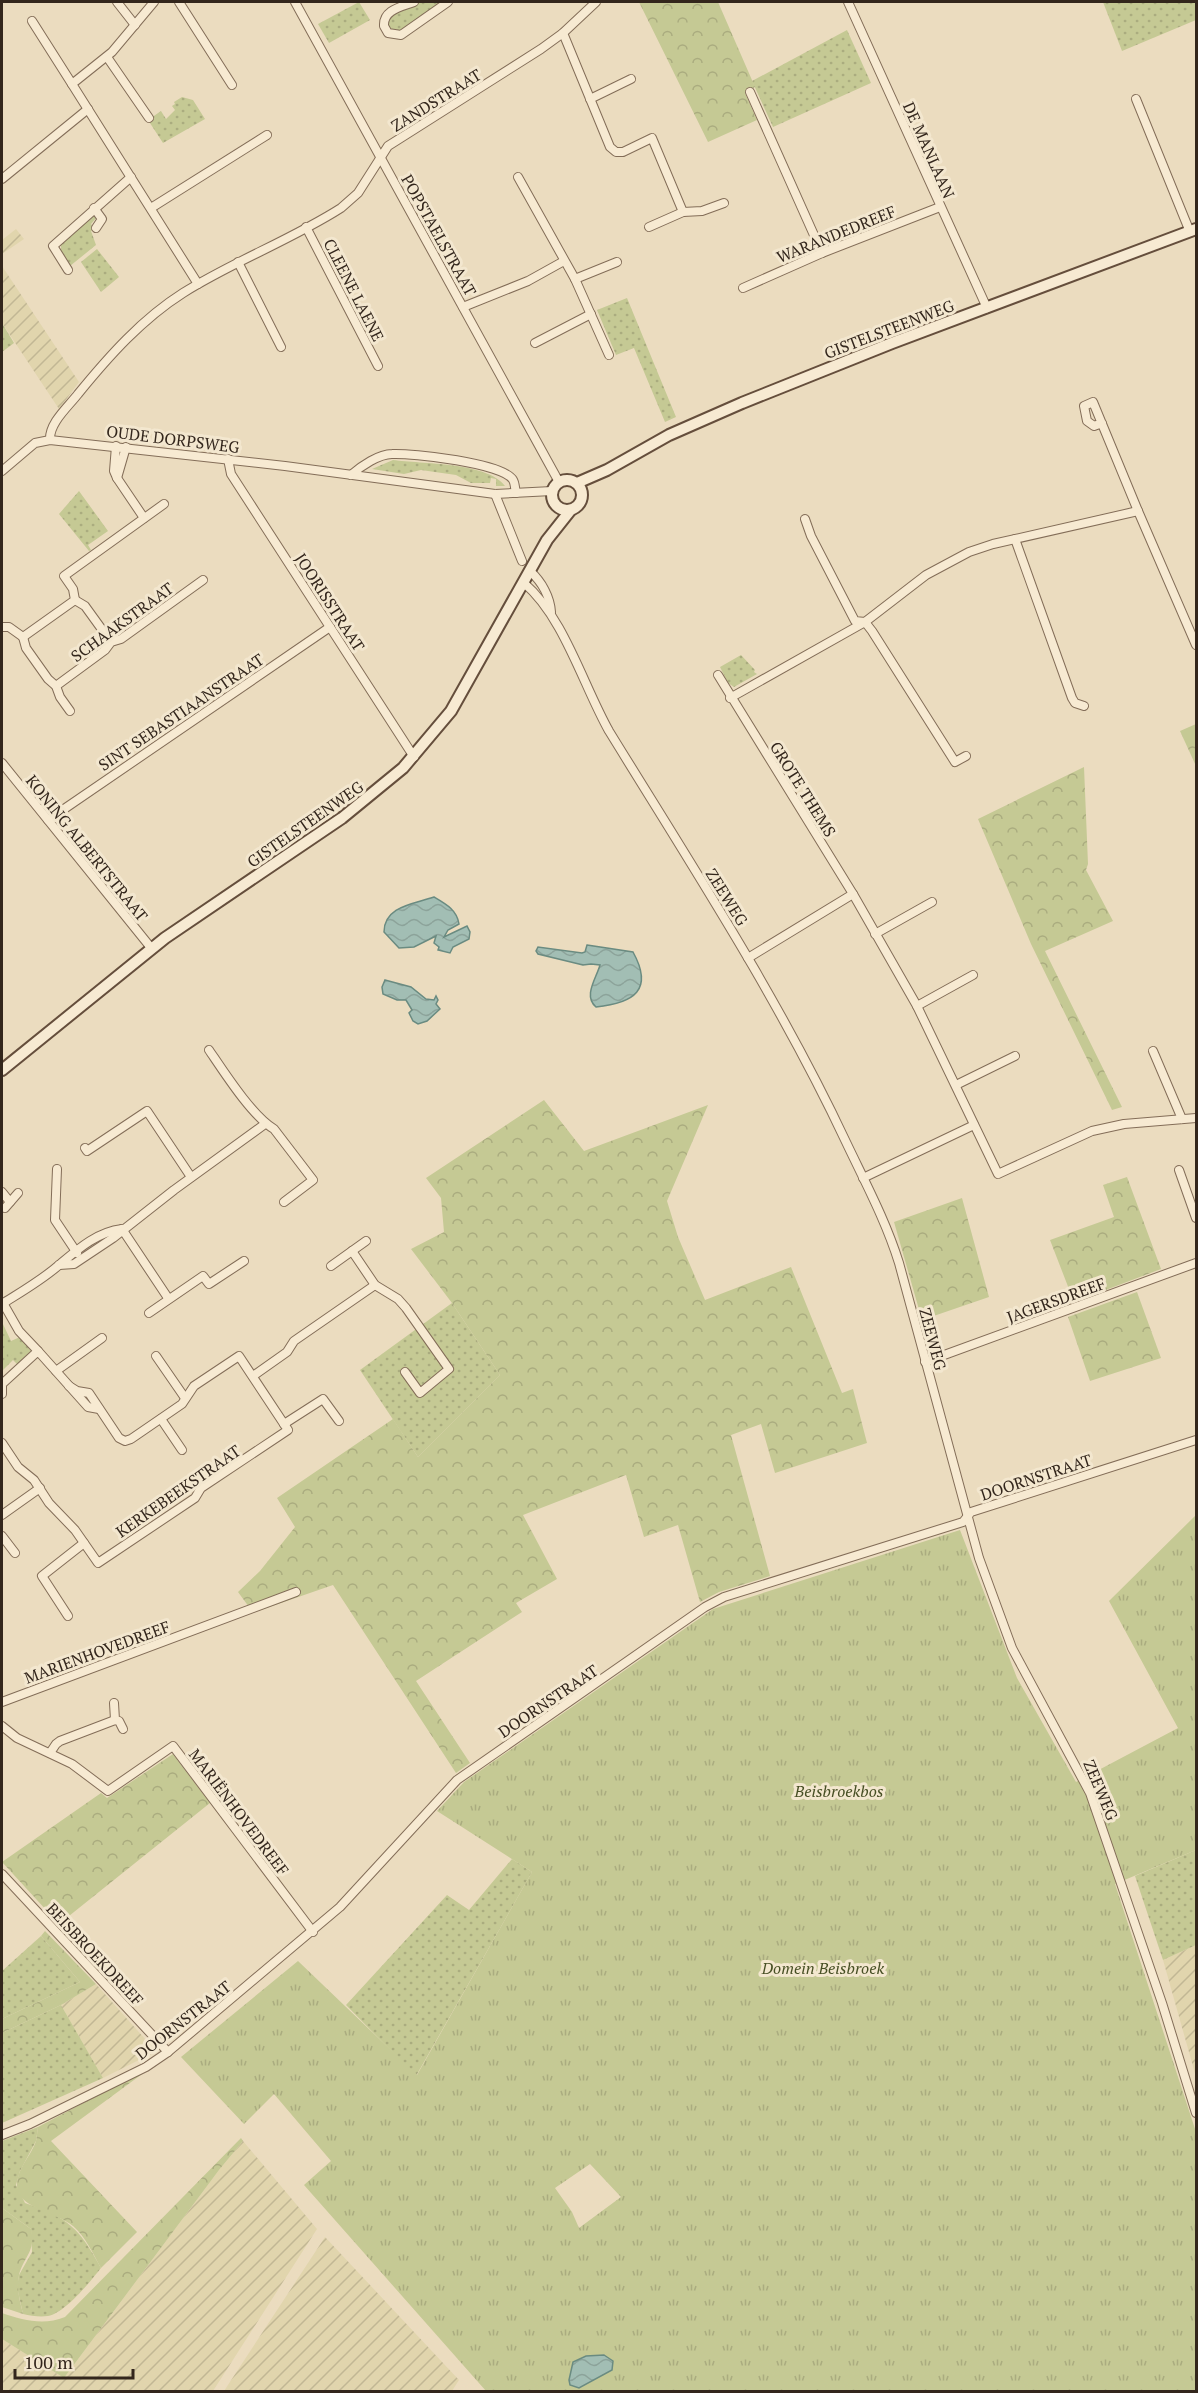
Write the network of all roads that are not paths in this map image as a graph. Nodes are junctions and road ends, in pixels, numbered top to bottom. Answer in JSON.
{"nodes":[{"id":1,"x":117,"y":2,"type":"edge"},
{"id":2,"x":154,"y":2,"type":"edge"},
{"id":3,"x":179,"y":2,"type":"edge"},
{"id":4,"x":295,"y":2,"type":"edge"},
{"id":5,"x":414,"y":2,"type":"edge"},
{"id":6,"x":448,"y":2,"type":"edge"},
{"id":7,"x":596,"y":2,"type":"edge"},
{"id":8,"x":848,"y":2,"type":"edge"},
{"id":9,"x":32,"y":21,"type":"dead end"},
{"id":10,"x":135,"y":25,"type":"junction"},
{"id":11,"x":563,"y":33,"type":"junction"},
{"id":12,"x":107,"y":57,"type":"junction"},
{"id":13,"x":631,"y":79,"type":"dead end"},
{"id":14,"x":72,"y":84,"type":"junction"},
{"id":15,"x":232,"y":85,"type":"dead end"},
{"id":16,"x":750,"y":92,"type":"dead end"},
{"id":17,"x":590,"y":99,"type":"junction"},
{"id":18,"x":1136,"y":99,"type":"dead end"},
{"id":19,"x":88,"y":109,"type":"junction"},
{"id":20,"x":149,"y":118,"type":"dead end"},
{"id":21,"x":267,"y":135,"type":"dead end"},
{"id":22,"x":381,"y":158,"type":"junction"},
{"id":23,"x":131,"y":177,"type":"junction"},
{"id":24,"x":518,"y":177,"type":"dead end"},
{"id":25,"x":2,"y":179,"type":"edge"},
{"id":26,"x":724,"y":203,"type":"dead end"},
{"id":27,"x":940,"y":207,"type":"junction"},
{"id":28,"x":94,"y":208,"type":"junction"},
{"id":29,"x":151,"y":208,"type":"junction"},
{"id":30,"x":683,"y":212,"type":"junction"},
{"id":31,"x":306,"y":227,"type":"junction"},
{"id":32,"x":650,"y":227,"type":"dead end"},
{"id":33,"x":96,"y":228,"type":"dead end"},
{"id":34,"x":1193,"y":230,"type":"edge"},
{"id":35,"x":822,"y":253,"type":"junction"},
{"id":36,"x":564,"y":261,"type":"junction"},
{"id":37,"x":238,"y":262,"type":"junction"},
{"id":38,"x":617,"y":262,"type":"dead end"},
{"id":39,"x":68,"y":270,"type":"dead end"},
{"id":40,"x":575,"y":279,"type":"junction"},
{"id":41,"x":198,"y":284,"type":"junction"},
{"id":42,"x":742,"y":288,"type":"dead end"},
{"id":43,"x":463,"y":307,"type":"junction"},
{"id":44,"x":987,"y":308,"type":"junction"},
{"id":45,"x":591,"y":314,"type":"junction"},
{"id":46,"x":535,"y":344,"type":"dead end"},
{"id":47,"x":280,"y":347,"type":"dead end"},
{"id":48,"x":609,"y":355,"type":"dead end"},
{"id":49,"x":378,"y":366,"type":"dead end"},
{"id":50,"x":1102,"y":423,"type":"dead end"},
{"id":51,"x":50,"y":440,"type":"junction"},
{"id":52,"x":116,"y":446,"type":"junction"},
{"id":53,"x":126,"y":447,"type":"junction"},
{"id":54,"x":228,"y":459,"type":"junction"},
{"id":55,"x":2,"y":471,"type":"edge"},
{"id":56,"x":351,"y":475,"type":"junction"},
{"id":57,"x":117,"y":478,"type":"junction"},
{"id":58,"x":559,"y":482,"type":"junction"},
{"id":59,"x":580,"y":487,"type":"junction"},
{"id":60,"x":552,"y":491,"type":"junction"},
{"id":61,"x":516,"y":493,"type":"junction"},
{"id":62,"x":495,"y":494,"type":"junction"},
{"id":63,"x":164,"y":504,"type":"dead end"},
{"id":64,"x":564,"y":509,"type":"junction"},
{"id":65,"x":1138,"y":512,"type":"junction"},
{"id":66,"x":144,"y":518,"type":"junction"},
{"id":67,"x":805,"y":519,"type":"dead end"},
{"id":68,"x":1015,"y":539,"type":"junction"},
{"id":69,"x":522,"y":561,"type":"dead end"},
{"id":70,"x":530,"y":572,"type":"junction"},
{"id":71,"x":203,"y":580,"type":"dead end"},
{"id":72,"x":524,"y":583,"type":"junction"},
{"id":73,"x":75,"y":600,"type":"junction"},
{"id":74,"x":551,"y":612,"type":"junction"},
{"id":75,"x":865,"y":622,"type":"junction"},
{"id":76,"x":2,"y":627,"type":"edge"},
{"id":77,"x":330,"y":627,"type":"junction"},
{"id":78,"x":23,"y":637,"type":"junction"},
{"id":79,"x":111,"y":642,"type":"junction"},
{"id":80,"x":1197,"y":645,"type":"edge"},
{"id":81,"x":718,"y":675,"type":"dead end"},
{"id":82,"x":56,"y":686,"type":"junction"},
{"id":83,"x":730,"y":698,"type":"junction"},
{"id":84,"x":1084,"y":706,"type":"dead end"},
{"id":85,"x":70,"y":711,"type":"dead end"},
{"id":86,"x":966,"y":756,"type":"dead end"},
{"id":87,"x":414,"y":757,"type":"junction"},
{"id":88,"x":2,"y":763,"type":"edge"},
{"id":89,"x":48,"y":820,"type":"junction"},
{"id":90,"x":853,"y":894,"type":"junction"},
{"id":91,"x":932,"y":902,"type":"dead end"},
{"id":92,"x":875,"y":934,"type":"junction"},
{"id":93,"x":152,"y":949,"type":"junction"},
{"id":94,"x":748,"y":958,"type":"junction"},
{"id":95,"x":973,"y":975,"type":"dead end"},
{"id":96,"x":916,"y":1006,"type":"junction"},
{"id":97,"x":209,"y":1050,"type":"dead end"},
{"id":98,"x":1153,"y":1051,"type":"dead end"},
{"id":99,"x":1015,"y":1056,"type":"dead end"},
{"id":100,"x":2,"y":1070,"type":"edge"},
{"id":101,"x":956,"y":1085,"type":"junction"},
{"id":102,"x":1197,"y":1118,"type":"edge"},
{"id":103,"x":1182,"y":1119,"type":"junction"},
{"id":104,"x":266,"y":1124,"type":"junction"},
{"id":105,"x":974,"y":1125,"type":"junction"},
{"id":106,"x":85,"y":1148,"type":"dead end"},
{"id":107,"x":57,"y":1169,"type":"dead end"},
{"id":108,"x":1179,"y":1170,"type":"dead end"},
{"id":109,"x":191,"y":1176,"type":"junction"},
{"id":110,"x":863,"y":1179,"type":"junction"},
{"id":111,"x":2,"y":1192,"type":"edge"},
{"id":112,"x":18,"y":1193,"type":"dead end"},
{"id":113,"x":284,"y":1202,"type":"dead end"},
{"id":114,"x":1197,"y":1218,"type":"edge"},
{"id":115,"x":122,"y":1229,"type":"junction"},
{"id":116,"x":366,"y":1241,"type":"dead end"},
{"id":117,"x":75,"y":1251,"type":"junction"},
{"id":118,"x":352,"y":1251,"type":"junction"},
{"id":119,"x":81,"y":1259,"type":"junction"},
{"id":120,"x":244,"y":1261,"type":"dead end"},
{"id":121,"x":1197,"y":1263,"type":"edge"},
{"id":122,"x":59,"y":1265,"type":"junction"},
{"id":123,"x":331,"y":1266,"type":"dead end"},
{"id":124,"x":375,"y":1285,"type":"junction"},
{"id":125,"x":168,"y":1298,"type":"junction"},
{"id":126,"x":2,"y":1304,"type":"edge"},
{"id":127,"x":149,"y":1313,"type":"dead end"},
{"id":128,"x":102,"y":1338,"type":"dead end"},
{"id":129,"x":38,"y":1352,"type":"junction"},
{"id":130,"x":156,"y":1356,"type":"dead end"},
{"id":131,"x":925,"y":1362,"type":"junction"},
{"id":132,"x":56,"y":1371,"type":"junction"},
{"id":133,"x":405,"y":1372,"type":"dead end"},
{"id":134,"x":253,"y":1376,"type":"junction"},
{"id":135,"x":2,"y":1394,"type":"edge"},
{"id":136,"x":185,"y":1398,"type":"junction"},
{"id":137,"x":161,"y":1419,"type":"junction"},
{"id":138,"x":339,"y":1421,"type":"dead end"},
{"id":139,"x":284,"y":1424,"type":"junction"},
{"id":140,"x":1197,"y":1440,"type":"edge"},
{"id":141,"x":2,"y":1443,"type":"edge"},
{"id":142,"x":182,"y":1450,"type":"dead end"},
{"id":143,"x":40,"y":1488,"type":"junction"},
{"id":144,"x":2,"y":1515,"type":"edge"},
{"id":145,"x":966,"y":1517,"type":"junction"},
{"id":146,"x":2,"y":1536,"type":"edge"},
{"id":147,"x":84,"y":1543,"type":"junction"},
{"id":148,"x":15,"y":1553,"type":"dead end"},
{"id":149,"x":296,"y":1592,"type":"dead end"},
{"id":150,"x":68,"y":1616,"type":"dead end"},
{"id":151,"x":2,"y":1702,"type":"edge"},
{"id":152,"x":114,"y":1702,"type":"dead end"},
{"id":153,"x":115,"y":1720,"type":"junction"},
{"id":154,"x":2,"y":1726,"type":"edge"},
{"id":155,"x":123,"y":1729,"type":"dead end"},
{"id":156,"x":50,"y":1753,"type":"junction"},
{"id":157,"x":2,"y":1874,"type":"edge"},
{"id":158,"x":313,"y":1932,"type":"junction"},
{"id":159,"x":168,"y":2052,"type":"junction"},
{"id":160,"x":1197,"y":2113,"type":"edge"},
{"id":161,"x":2,"y":2136,"type":"edge"}],
"edges":[{"from":1,"to":10,"type":"street"},
{"from":2,"to":10,"type":"street"},
{"from":3,"to":15,"type":"street"},
{"from":4,"to":22,"type":"street","name":"POPSTAELSTRAAT"},
{"from":5,"to":6,"type":"street"},
{"from":7,"to":11,"type":"street","name":"ZANDSTRAAT"},
{"from":8,"to":27,"type":"street","name":"DE MANLAAN"},
{"from":9,"to":14,"type":"street"},
{"from":10,"to":12,"type":"street"},
{"from":11,"to":17,"type":"street"},
{"from":11,"to":22,"type":"street","name":"ZANDSTRAAT"},
{"from":12,"to":14,"type":"street"},
{"from":12,"to":20,"type":"street"},
{"from":13,"to":17,"type":"street"},
{"from":14,"to":19,"type":"street"},
{"from":16,"to":35,"type":"street"},
{"from":17,"to":30,"type":"street"},
{"from":18,"to":34,"type":"street","name":"GISTELSTEENWEG"},
{"from":19,"to":23,"type":"street"},
{"from":19,"to":25,"type":"street"},
{"from":21,"to":29,"type":"street"},
{"from":22,"to":31,"type":"street","name":"ZANDSTRAAT"},
{"from":22,"to":43,"type":"street","name":"POPSTAELSTRAAT"},
{"from":23,"to":28,"type":"street"},
{"from":23,"to":29,"type":"street"},
{"from":24,"to":36,"type":"street"},
{"from":26,"to":30,"type":"street"},
{"from":27,"to":35,"type":"street","name":"WARANDEDREEF"},
{"from":27,"to":44,"type":"street","name":"DE MANLAAN"},
{"from":28,"to":33,"type":"street"},
{"from":28,"to":39,"type":"street"},
{"from":29,"to":41,"type":"street"},
{"from":30,"to":32,"type":"street"},
{"from":31,"to":37,"type":"street","name":"ZANDSTRAAT"},
{"from":31,"to":49,"type":"street","name":"CLEENE LAENE"},
{"from":34,"to":44,"type":"main road","name":"GISTELSTEENWEG"},
{"from":35,"to":42,"type":"street","name":"WARANDEDREEF"},
{"from":36,"to":40,"type":"street"},
{"from":36,"to":43,"type":"street"},
{"from":37,"to":41,"type":"street","name":"ZANDSTRAAT"},
{"from":37,"to":47,"type":"street"},
{"from":38,"to":40,"type":"street"},
{"from":40,"to":45,"type":"street"},
{"from":41,"to":51,"type":"street","name":"ZANDSTRAAT"},
{"from":43,"to":58,"type":"street","name":"POPSTAELSTRAAT"},
{"from":44,"to":59,"type":"main road","name":"GISTELSTEENWEG"},
{"from":45,"to":46,"type":"street"},
{"from":45,"to":48,"type":"street"},
{"from":50,"to":65,"type":"street"},
{"from":51,"to":52,"type":"street","name":"OUDE DORPSWEG"},
{"from":51,"to":55,"type":"street"},
{"from":52,"to":53,"type":"street","name":"OUDE DORPSWEG"},
{"from":52,"to":57,"type":"street"},
{"from":53,"to":54,"type":"street","name":"OUDE DORPSWEG"},
{"from":53,"to":57,"type":"street"},
{"from":54,"to":56,"type":"street","name":"OUDE DORPSWEG"},
{"from":54,"to":77,"type":"street","name":"JOORISSTRAAT"},
{"from":56,"to":61,"type":"street"},
{"from":56,"to":62,"type":"street","name":"OUDE DORPSWEG"},
{"from":57,"to":66,"type":"street"},
{"from":58,"to":59,"type":"main road"},
{"from":58,"to":60,"type":"main road"},
{"from":59,"to":64,"type":"main road"},
{"from":60,"to":61,"type":"street","name":"OUDE DORPSWEG"},
{"from":60,"to":64,"type":"main road"},
{"from":61,"to":62,"type":"street","name":"OUDE DORPSWEG"},
{"from":62,"to":69,"type":"street"},
{"from":63,"to":66,"type":"street"},
{"from":64,"to":70,"type":"main road","name":"GISTELSTEENWEG"},
{"from":65,"to":68,"type":"street"},
{"from":65,"to":80,"type":"street"},
{"from":66,"to":73,"type":"street"},
{"from":67,"to":75,"type":"street"},
{"from":68,"to":75,"type":"street"},
{"from":68,"to":84,"type":"street"},
{"from":70,"to":72,"type":"main road","name":"GISTELSTEENWEG"},
{"from":70,"to":74,"type":"street","name":"ZEEWEG"},
{"from":71,"to":79,"type":"street","name":"SCHAAKSTRAAT"},
{"from":72,"to":74,"type":"street","name":"ZEEWEG"},
{"from":72,"to":87,"type":"main road","name":"GISTELSTEENWEG"},
{"from":73,"to":78,"type":"street"},
{"from":73,"to":79,"type":"street"},
{"from":74,"to":94,"type":"street","name":"ZEEWEG"},
{"from":75,"to":83,"type":"street"},
{"from":75,"to":86,"type":"street"},
{"from":76,"to":78,"type":"street"},
{"from":77,"to":87,"type":"street","name":"JOORISSTRAAT"},
{"from":77,"to":89,"type":"street","name":"SINT SEBASTIAANSTRAAT"},
{"from":78,"to":82,"type":"street"},
{"from":79,"to":82,"type":"street","name":"SCHAAKSTRAAT"},
{"from":81,"to":83,"type":"street","name":"GROTE THEMS"},
{"from":82,"to":85,"type":"street"},
{"from":83,"to":90,"type":"street","name":"GROTE THEMS"},
{"from":87,"to":93,"type":"main road","name":"GISTELSTEENWEG"},
{"from":88,"to":89,"type":"street","name":"KONING ALBERTSTRAAT"},
{"from":89,"to":93,"type":"street","name":"KONING ALBERTSTRAAT"},
{"from":90,"to":92,"type":"street","name":"GROTE THEMS"},
{"from":90,"to":94,"type":"street"},
{"from":91,"to":92,"type":"street"},
{"from":92,"to":96,"type":"street","name":"GROTE THEMS"},
{"from":93,"to":100,"type":"main road","name":"GISTELSTEENWEG"},
{"from":94,"to":110,"type":"street","name":"ZEEWEG"},
{"from":95,"to":96,"type":"street"},
{"from":96,"to":101,"type":"street","name":"GROTE THEMS"},
{"from":97,"to":104,"type":"street"},
{"from":98,"to":103,"type":"street"},
{"from":99,"to":101,"type":"street"},
{"from":101,"to":105,"type":"street","name":"GROTE THEMS"},
{"from":102,"to":103,"type":"street","name":"GROTE THEMS"},
{"from":103,"to":105,"type":"street","name":"GROTE THEMS"},
{"from":104,"to":109,"type":"street"},
{"from":104,"to":113,"type":"street"},
{"from":105,"to":110,"type":"street"},
{"from":106,"to":109,"type":"street"},
{"from":107,"to":117,"type":"street"},
{"from":108,"to":114,"type":"street"},
{"from":109,"to":115,"type":"street"},
{"from":110,"to":131,"type":"street","name":"ZEEWEG"},
{"from":111,"to":112,"type":"street"},
{"from":115,"to":117,"type":"street"},
{"from":115,"to":119,"type":"street"},
{"from":115,"to":125,"type":"street"},
{"from":116,"to":118,"type":"street"},
{"from":117,"to":119,"type":"street"},
{"from":117,"to":122,"type":"street"},
{"from":118,"to":123,"type":"street"},
{"from":118,"to":124,"type":"street"},
{"from":119,"to":122,"type":"street"},
{"from":120,"to":125,"type":"street"},
{"from":121,"to":131,"type":"street","name":"JAGERSDREEF"},
{"from":122,"to":126,"type":"street"},
{"from":124,"to":133,"type":"street"},
{"from":124,"to":134,"type":"street"},
{"from":125,"to":127,"type":"street"},
{"from":126,"to":129,"type":"street"},
{"from":128,"to":132,"type":"street"},
{"from":129,"to":132,"type":"street"},
{"from":129,"to":135,"type":"street"},
{"from":130,"to":136,"type":"street"},
{"from":131,"to":145,"type":"street","name":"ZEEWEG"},
{"from":132,"to":137,"type":"street"},
{"from":134,"to":136,"type":"street"},
{"from":134,"to":139,"type":"street"},
{"from":136,"to":137,"type":"street"},
{"from":137,"to":142,"type":"street","name":"KERKEBEEKSTRAAT"},
{"from":138,"to":139,"type":"street","name":"KERKEBEEKSTRAAT"},
{"from":139,"to":147,"type":"street","name":"KERKEBEEKSTRAAT"},
{"from":140,"to":145,"type":"street","name":"DOORNSTRAAT"},
{"from":141,"to":143,"type":"street","name":"KERKEBEEKSTRAAT"},
{"from":143,"to":144,"type":"street"},
{"from":143,"to":147,"type":"street","name":"KERKEBEEKSTRAAT"},
{"from":145,"to":158,"type":"street","name":"DOORNSTRAAT"},
{"from":145,"to":160,"type":"street","name":"ZEEWEG"},
{"from":146,"to":148,"type":"street"},
{"from":147,"to":150,"type":"street"},
{"from":149,"to":151,"type":"street","name":"MARIENHOVEDREEF"},
{"from":152,"to":153,"type":"street"},
{"from":153,"to":155,"type":"street"},
{"from":153,"to":156,"type":"street"},
{"from":154,"to":156,"type":"street","name":"MARIËNHOVEDREEF"},
{"from":156,"to":158,"type":"street","name":"MARIËNHOVEDREEF"},
{"from":157,"to":159,"type":"street","name":"BEISBROEKDREEF"},
{"from":158,"to":159,"type":"street","name":"DOORNSTRAAT"},
{"from":159,"to":161,"type":"street","name":"DOORNSTRAAT"}]}
